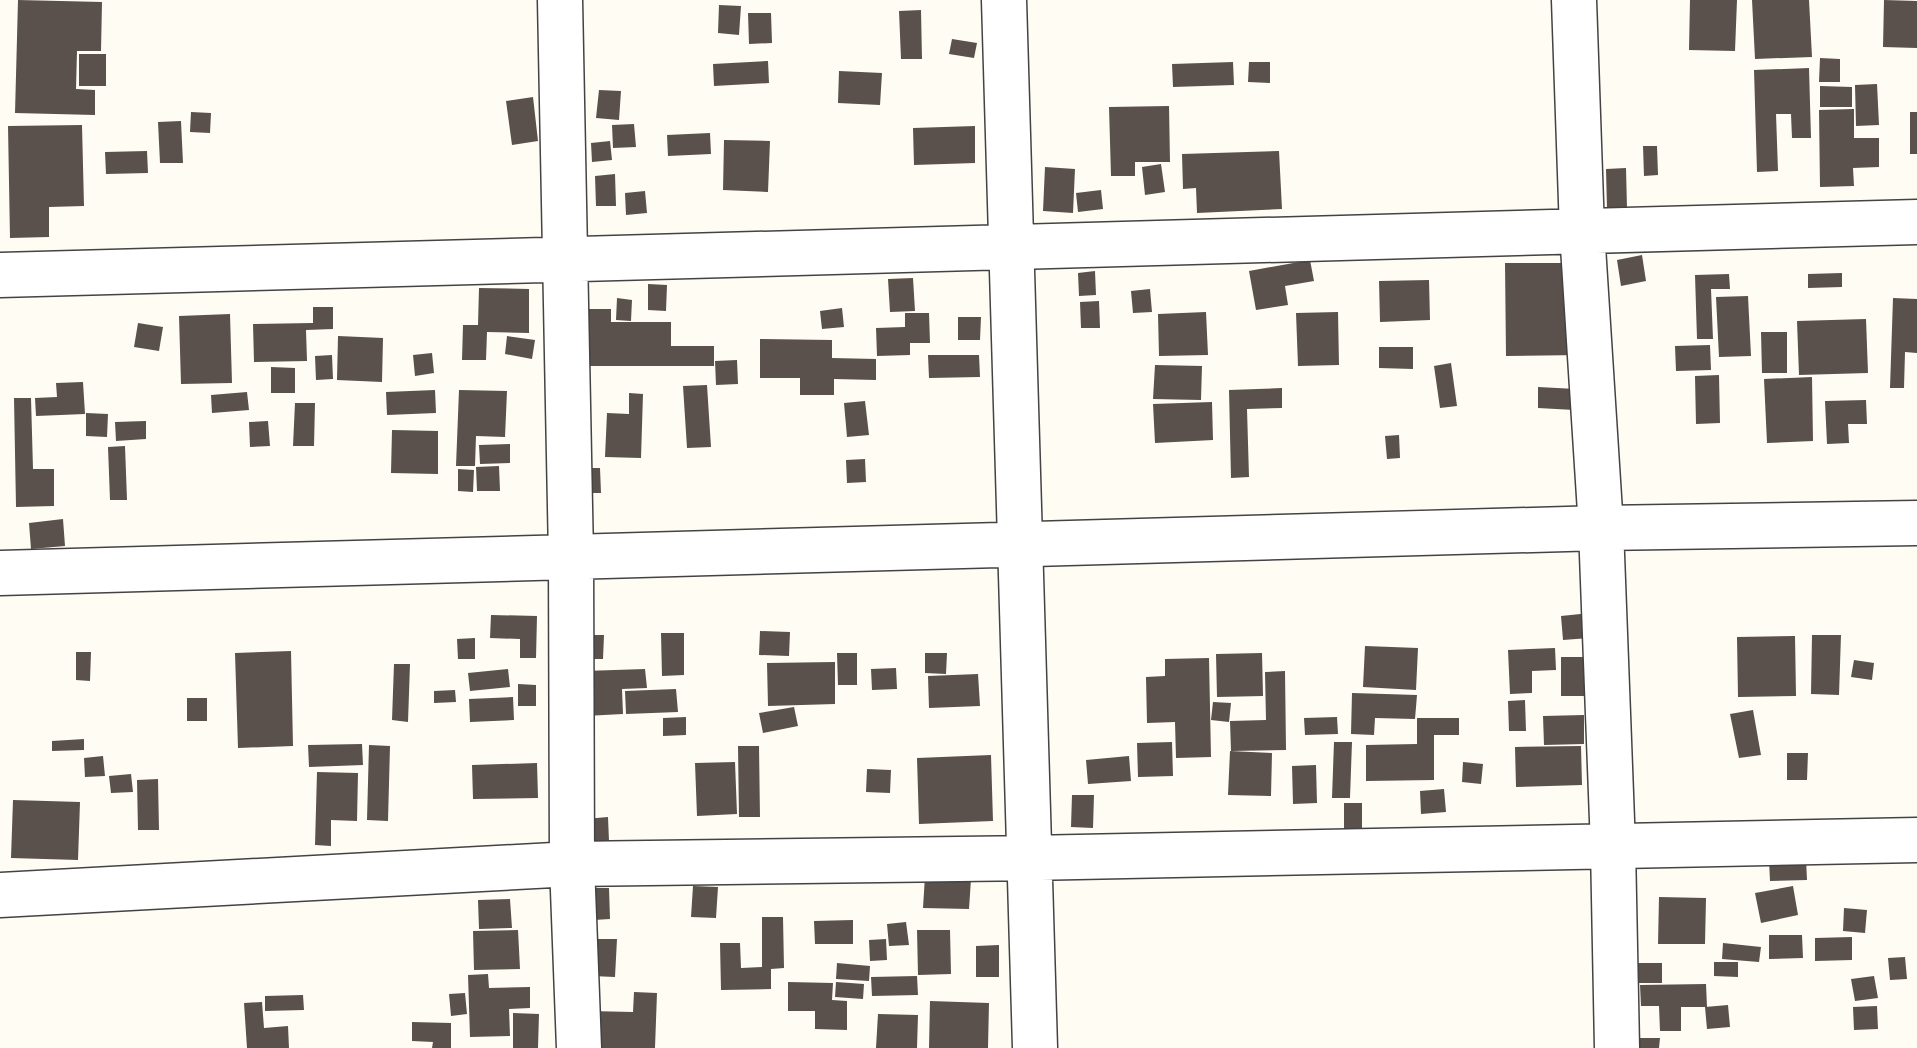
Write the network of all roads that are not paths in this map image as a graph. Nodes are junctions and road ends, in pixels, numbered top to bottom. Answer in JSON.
{"nodes":[{"id":1,"x":560,"y":0,"type":"edge"},
{"id":2,"x":1004,"y":0,"type":"edge"},
{"id":3,"x":1574,"y":0,"type":"edge"},
{"id":4,"x":1917,"y":222,"type":"edge"},
{"id":5,"x":1582,"y":231,"type":"junction"},
{"id":6,"x":1012,"y":247,"type":"junction"},
{"id":7,"x":565,"y":260,"type":"junction"},
{"id":8,"x":0,"y":275,"type":"edge"},
{"id":9,"x":1917,"y":523,"type":"edge"},
{"id":10,"x":1601,"y":528,"type":"junction"},
{"id":11,"x":1020,"y":546,"type":"junction"},
{"id":12,"x":571,"y":557,"type":"junction"},
{"id":13,"x":0,"y":573,"type":"edge"},
{"id":14,"x":1917,"y":840,"type":"edge"},
{"id":15,"x":1613,"y":847,"type":"junction"},
{"id":16,"x":1029,"y":858,"type":"junction"},
{"id":17,"x":572,"y":864,"type":"junction"},
{"id":18,"x":0,"y":895,"type":"edge"},
{"id":19,"x":579,"y":1048,"type":"edge"},
{"id":20,"x":1035,"y":1048,"type":"edge"},
{"id":21,"x":1617,"y":1048,"type":"edge"}],
"edges":[{"from":1,"to":7,"type":"street"},
{"from":2,"to":6,"type":"street"},
{"from":3,"to":5,"type":"street"},
{"from":4,"to":5,"type":"street"},
{"from":5,"to":6,"type":"street"},
{"from":5,"to":10,"type":"street"},
{"from":6,"to":7,"type":"street"},
{"from":6,"to":11,"type":"street"},
{"from":7,"to":8,"type":"street"},
{"from":7,"to":12,"type":"street"},
{"from":9,"to":10,"type":"street"},
{"from":10,"to":11,"type":"street"},
{"from":10,"to":15,"type":"street"},
{"from":11,"to":12,"type":"street"},
{"from":11,"to":16,"type":"street"},
{"from":12,"to":13,"type":"street"},
{"from":12,"to":17,"type":"street"},
{"from":14,"to":15,"type":"street"},
{"from":15,"to":16,"type":"street"},
{"from":15,"to":21,"type":"street"},
{"from":16,"to":17,"type":"street"},
{"from":16,"to":20,"type":"street"},
{"from":17,"to":18,"type":"street"},
{"from":17,"to":19,"type":"street"}]}
